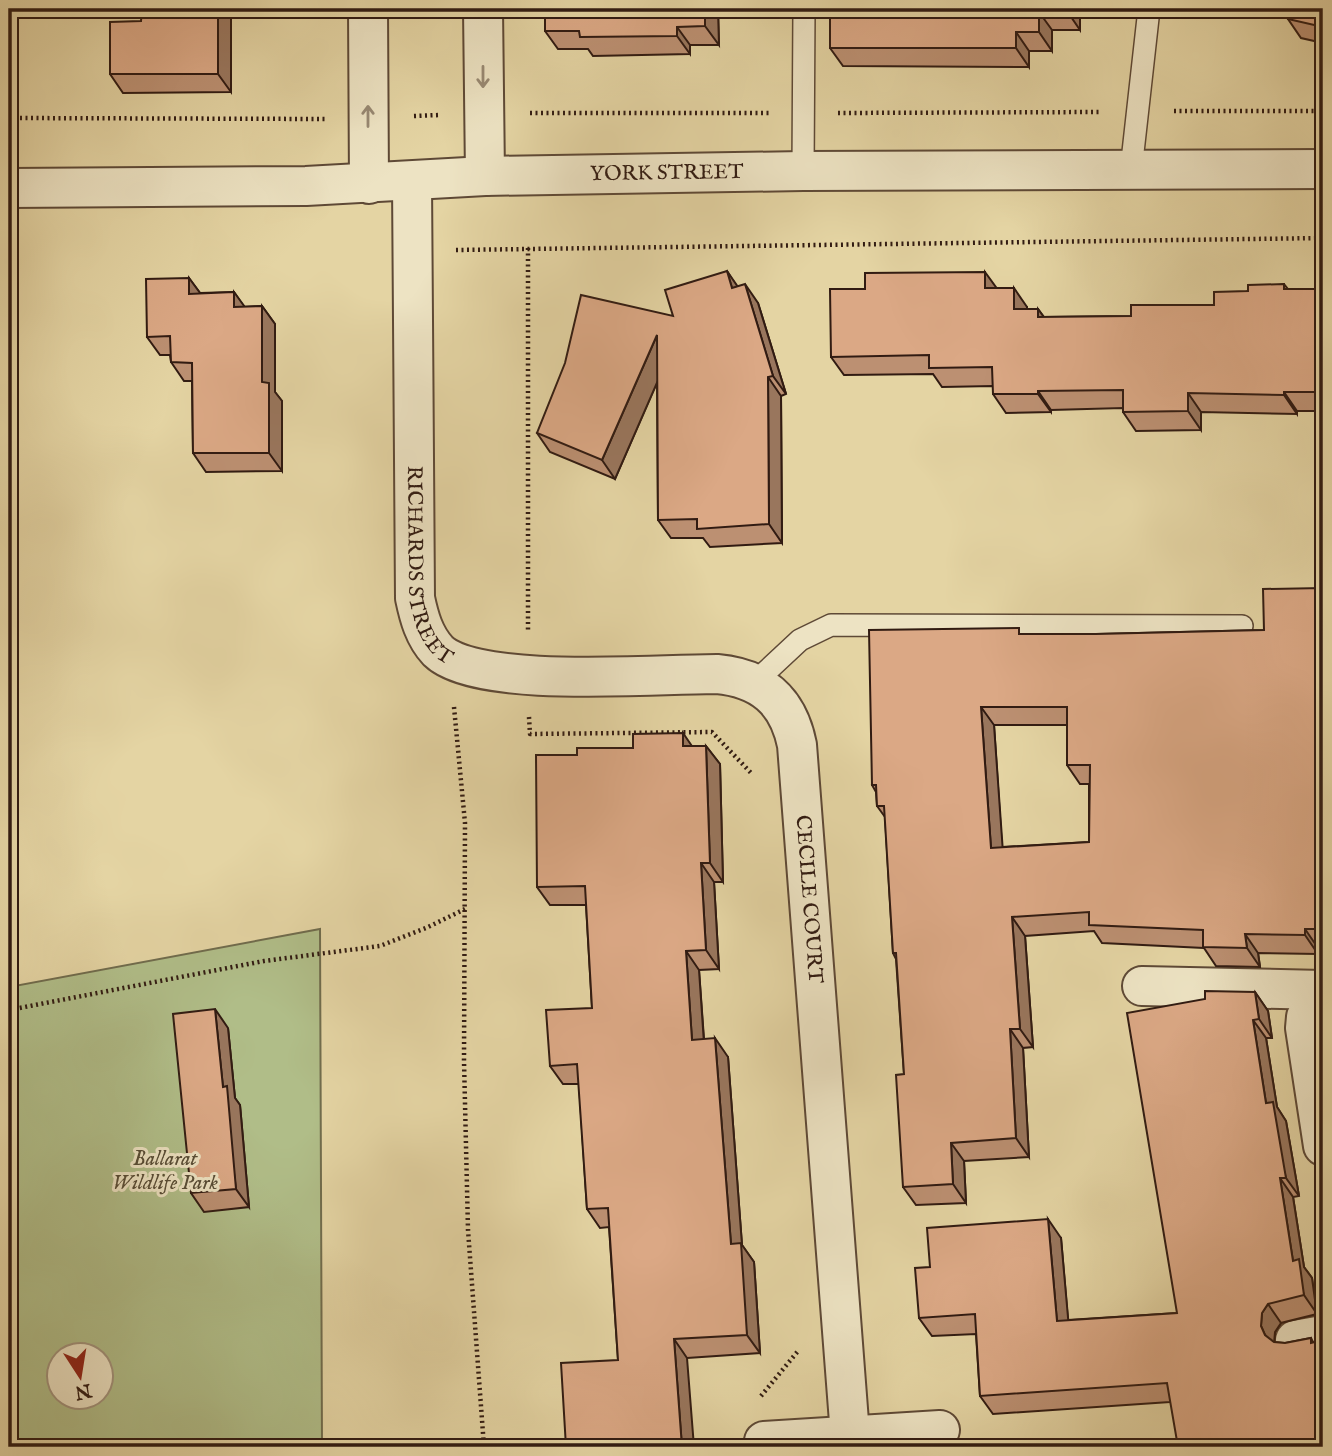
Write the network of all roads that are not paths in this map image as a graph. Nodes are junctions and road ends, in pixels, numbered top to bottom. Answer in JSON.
{"nodes":[{"id":1,"x":368,"y":9,"type":"edge"},
{"id":2,"x":483,"y":9,"type":"edge"},
{"id":3,"x":804,"y":9,"type":"edge"},
{"id":4,"x":1149,"y":9,"type":"edge"},
{"id":5,"x":1323,"y":169,"type":"edge"},
{"id":6,"x":1131,"y":170,"type":"junction"},
{"id":7,"x":803,"y":171,"type":"junction"},
{"id":8,"x":485,"y":176,"type":"junction"},
{"id":9,"x":412,"y":182,"type":"junction"},
{"id":10,"x":369,"y":184,"type":"junction"},
{"id":11,"x":9,"y":188,"type":"edge"},
{"id":12,"x":1242,"y":626,"type":"dead end"},
{"id":13,"x":453,"y":661,"type":"joint"},
{"id":14,"x":755,"y":682,"type":"junction"},
{"id":15,"x":1142,"y":986,"type":"dead end"},
{"id":16,"x":1323,"y":990,"type":"edge"},
{"id":17,"x":1323,"y":997,"type":"edge"},
{"id":18,"x":1323,"y":1146,"type":"edge"},
{"id":19,"x":940,"y":1430,"type":"dead end"},
{"id":20,"x":850,"y":1435,"type":"junction"},
{"id":21,"x":786,"y":1442,"type":"edge"}],
"edges":[{"from":10,"to":1,"type":"street","one_way":true},
{"from":2,"to":8,"type":"street","one_way":true},
{"from":3,"to":7,"type":"lane"},
{"from":4,"to":6,"type":"lane"},
{"from":5,"to":6,"type":"street","name":"YORK STREET"},
{"from":6,"to":7,"type":"street","name":"YORK STREET"},
{"from":7,"to":8,"type":"street","name":"YORK STREET"},
{"from":8,"to":9,"type":"street","name":"YORK STREET"},
{"from":9,"to":10,"type":"street","name":"YORK STREET"},
{"from":9,"to":13,"type":"street","name":"RICHARDS STREET"},
{"from":10,"to":11,"type":"street","name":"YORK STREET"},
{"from":12,"to":14,"type":"lane"},
{"from":13,"to":14,"type":"street","name":"CECILE COURT"},
{"from":14,"to":20,"type":"street","name":"CECILE COURT"},
{"from":15,"to":16,"type":"street"},
{"from":17,"to":18,"type":"street"},
{"from":19,"to":20,"type":"street"},
{"from":20,"to":21,"type":"street"}]}
